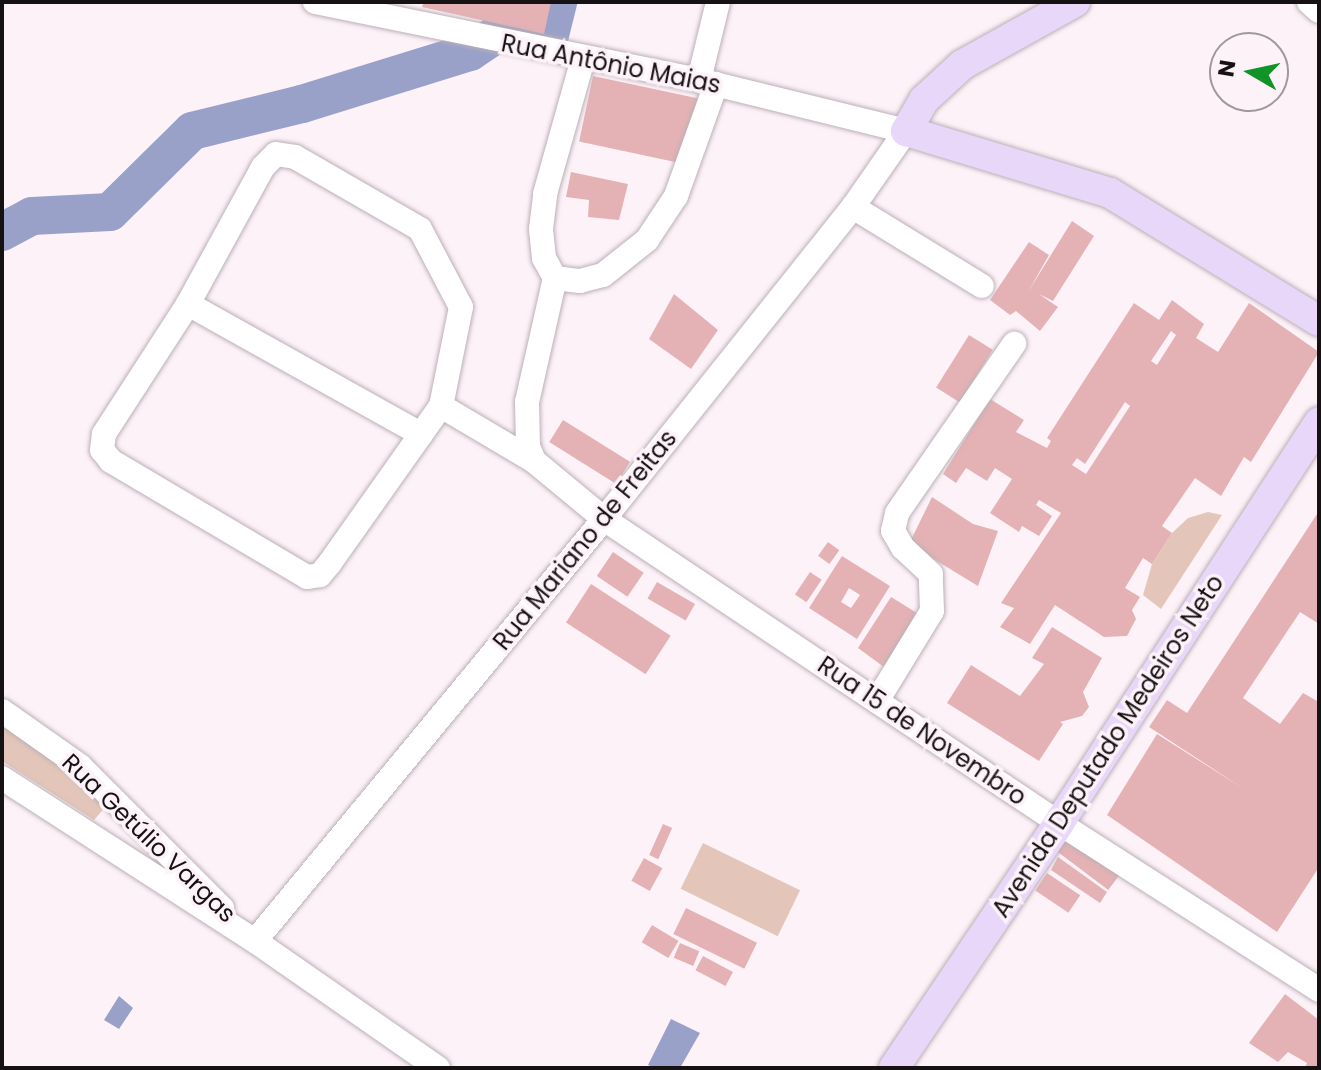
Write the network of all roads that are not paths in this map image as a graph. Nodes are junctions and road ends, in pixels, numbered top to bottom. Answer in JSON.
{"nodes":[{"id":1,"x":315,"y":2,"type":"edge"},
{"id":2,"x":718,"y":2,"type":"edge"},
{"id":3,"x":1075,"y":2,"type":"edge"},
{"id":4,"x":1309,"y":2,"type":"edge"},
{"id":5,"x":1319,"y":11,"type":"edge"},
{"id":6,"x":583,"y":59,"type":"junction"},
{"id":7,"x":708,"y":82,"type":"junction"},
{"id":8,"x":906,"y":131,"type":"junction"},
{"id":9,"x":853,"y":207,"type":"junction"},
{"id":10,"x":555,"y":278,"type":"junction"},
{"id":11,"x":982,"y":286,"type":"dead end"},
{"id":12,"x":188,"y":304,"type":"junction"},
{"id":13,"x":1319,"y":321,"type":"edge"},
{"id":14,"x":1014,"y":344,"type":"dead end"},
{"id":15,"x":441,"y":406,"type":"junction"},
{"id":16,"x":1319,"y":422,"type":"edge"},
{"id":17,"x":421,"y":434,"type":"junction"},
{"id":18,"x":534,"y":461,"type":"junction"},
{"id":19,"x":604,"y":519,"type":"junction"},
{"id":20,"x":877,"y":701,"type":"junction"},
{"id":21,"x":2,"y":711,"type":"edge"},
{"id":22,"x":2,"y":778,"type":"edge"},
{"id":23,"x":127,"y":813,"type":"junction"},
{"id":24,"x":1059,"y":823,"type":"junction"},
{"id":25,"x":104,"y":843,"type":"junction"},
{"id":26,"x":255,"y":941,"type":"junction"},
{"id":27,"x":1319,"y":990,"type":"edge"},
{"id":28,"x":438,"y":1068,"type":"edge"},
{"id":29,"x":894,"y":1068,"type":"edge"}],
"edges":[{"from":1,"to":6,"type":"street","name":"Rua Antônio Maias"},
{"from":2,"to":7,"type":"street"},
{"from":3,"to":8,"type":"main road"},
{"from":4,"to":5,"type":"street"},
{"from":6,"to":7,"type":"street","name":"Rua Antônio Maias"},
{"from":6,"to":10,"type":"street"},
{"from":7,"to":8,"type":"street","name":"Rua Antônio Maias"},
{"from":7,"to":10,"type":"street"},
{"from":8,"to":9,"type":"street","name":"Rua Mariano de Freitas"},
{"from":8,"to":13,"type":"main road"},
{"from":9,"to":11,"type":"street"},
{"from":9,"to":19,"type":"street","name":"Rua Mariano de Freitas"},
{"from":10,"to":18,"type":"street"},
{"from":12,"to":15,"type":"street"},
{"from":12,"to":17,"type":"street"},
{"from":12,"to":17,"type":"street"},
{"from":14,"to":20,"type":"street"},
{"from":15,"to":17,"type":"street"},
{"from":15,"to":18,"type":"street","name":"Rua 15 de Novembro"},
{"from":16,"to":24,"type":"main road","name":"Avenida Deputado Medeiros Neto"},
{"from":18,"to":19,"type":"street","name":"Rua 15 de Novembro"},
{"from":19,"to":20,"type":"street","name":"Rua 15 de Novembro"},
{"from":19,"to":26,"type":"street","name":"Rua Mariano de Freitas"},
{"from":20,"to":24,"type":"street","name":"Rua 15 de Novembro"},
{"from":21,"to":23,"type":"street","name":"Rua Getúlio Vargas"},
{"from":22,"to":25,"type":"street","name":"Rua Getúlio Vargas"},
{"from":23,"to":25,"type":"street"},
{"from":23,"to":26,"type":"street","name":"Rua Getúlio Vargas"},
{"from":24,"to":27,"type":"street","name":"Rua 15 de Novembro"},
{"from":24,"to":29,"type":"main road","name":"Avenida Deputado Medeiros Neto"},
{"from":25,"to":26,"type":"street","name":"Rua Getúlio Vargas"},
{"from":26,"to":28,"type":"street","name":"Rua Getúlio Vargas"}]}
